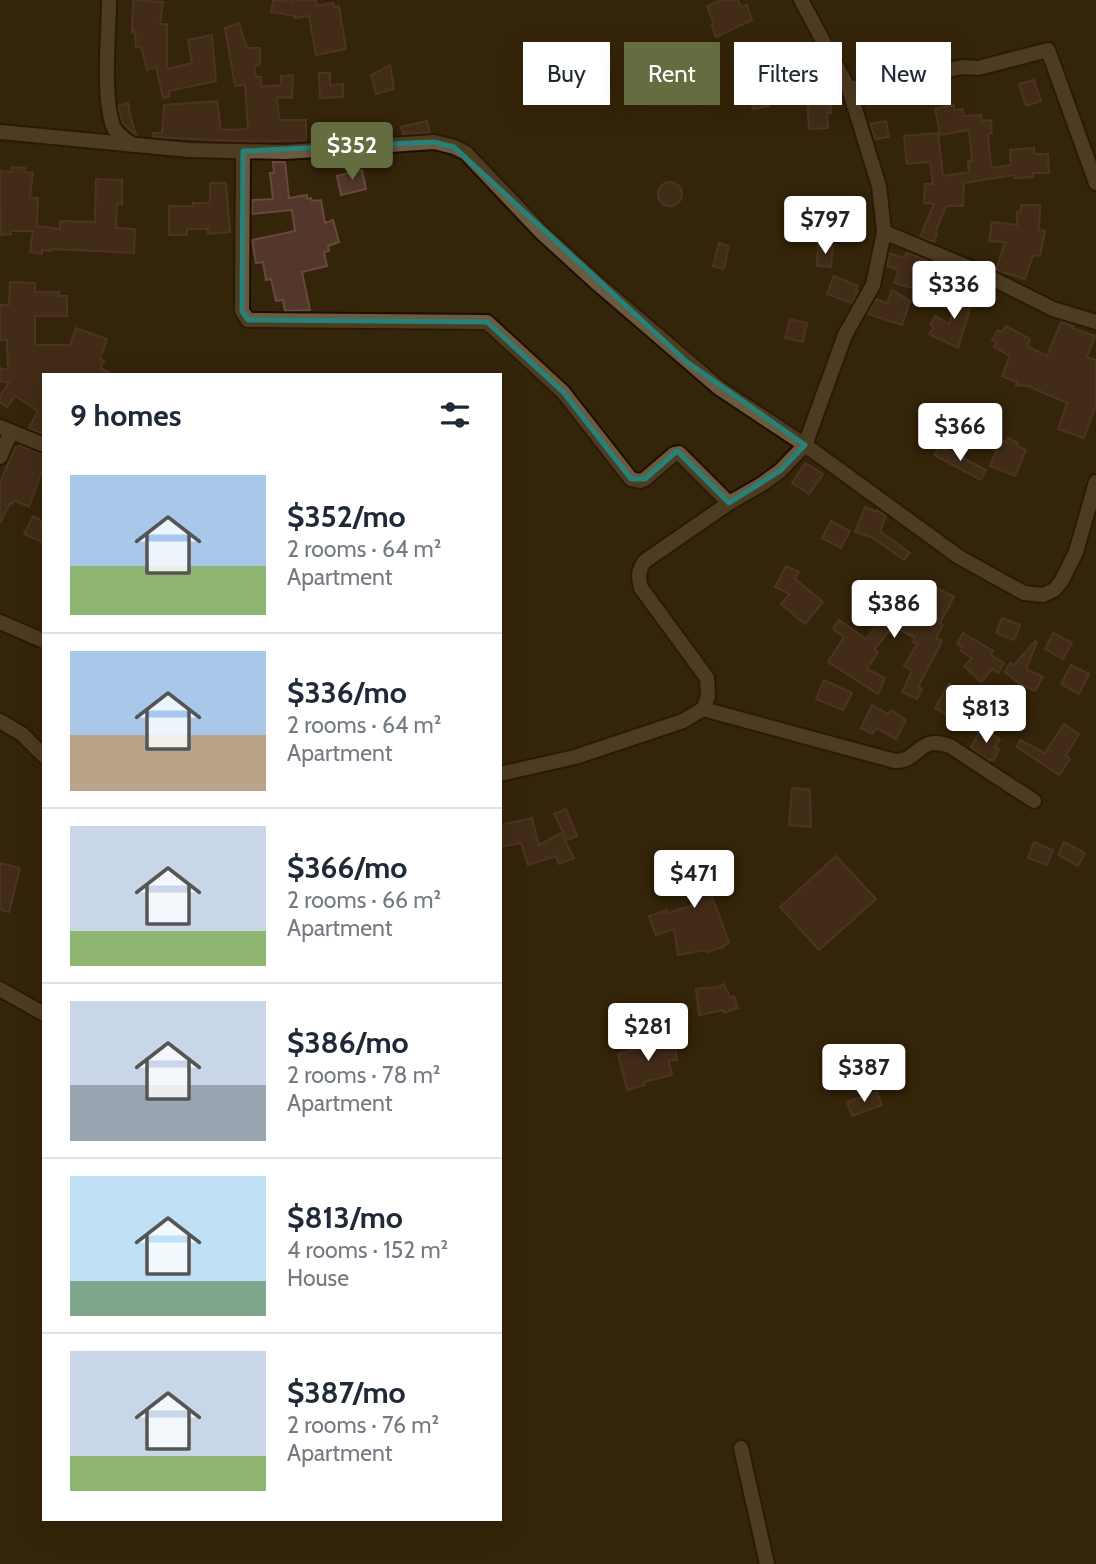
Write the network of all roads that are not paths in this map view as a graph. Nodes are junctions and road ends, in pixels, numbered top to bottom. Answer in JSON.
{"nodes":[{"id":1,"x":109,"y":0,"type":"edge"},
{"id":2,"x":801,"y":0,"type":"edge"},
{"id":3,"x":849,"y":89,"type":"junction"},
{"id":4,"x":0,"y":132,"type":"edge"},
{"id":5,"x":133,"y":146,"type":"junction"},
{"id":6,"x":243,"y":151,"type":"junction"},
{"id":7,"x":1096,"y":183,"type":"edge"},
{"id":8,"x":884,"y":232,"type":"junction"},
{"id":9,"x":1096,"y":322,"type":"edge"},
{"id":10,"x":5,"y":429,"type":"edge"},
{"id":11,"x":42,"y":444,"type":"edge"},
{"id":12,"x":805,"y":445,"type":"junction"},
{"id":13,"x":0,"y":457,"type":"edge"},
{"id":14,"x":1096,"y":482,"type":"edge"},
{"id":15,"x":729,"y":503,"type":"junction"},
{"id":16,"x":0,"y":622,"type":"edge"},
{"id":17,"x":42,"y":639,"type":"edge"},
{"id":18,"x":703,"y":709,"type":"junction"},
{"id":19,"x":0,"y":721,"type":"edge"},
{"id":20,"x":42,"y":754,"type":"edge"},
{"id":21,"x":502,"y":774,"type":"edge"},
{"id":22,"x":1034,"y":800,"type":"dead end"},
{"id":23,"x":0,"y":989,"type":"edge"},
{"id":24,"x":42,"y":1013,"type":"edge"},
{"id":25,"x":741,"y":1448,"type":"dead end"},
{"id":26,"x":767,"y":1564,"type":"edge"}],
"edges":[{"from":1,"to":5,"type":"street"},
{"from":2,"to":3,"type":"street"},
{"from":3,"to":7,"type":"street"},
{"from":3,"to":8,"type":"street"},
{"from":4,"to":5,"type":"street"},
{"from":5,"to":6,"type":"street"},
{"from":6,"to":12,"type":"street"},
{"from":6,"to":15,"type":"street"},
{"from":8,"to":9,"type":"street"},
{"from":8,"to":12,"type":"street"},
{"from":10,"to":11,"type":"street"},
{"from":10,"to":13,"type":"street"},
{"from":12,"to":14,"type":"street"},
{"from":12,"to":15,"type":"street"},
{"from":15,"to":18,"type":"street"},
{"from":16,"to":17,"type":"street"},
{"from":18,"to":21,"type":"street"},
{"from":18,"to":22,"type":"street"},
{"from":19,"to":20,"type":"street"},
{"from":23,"to":24,"type":"street"},
{"from":25,"to":26,"type":"street"}]}
